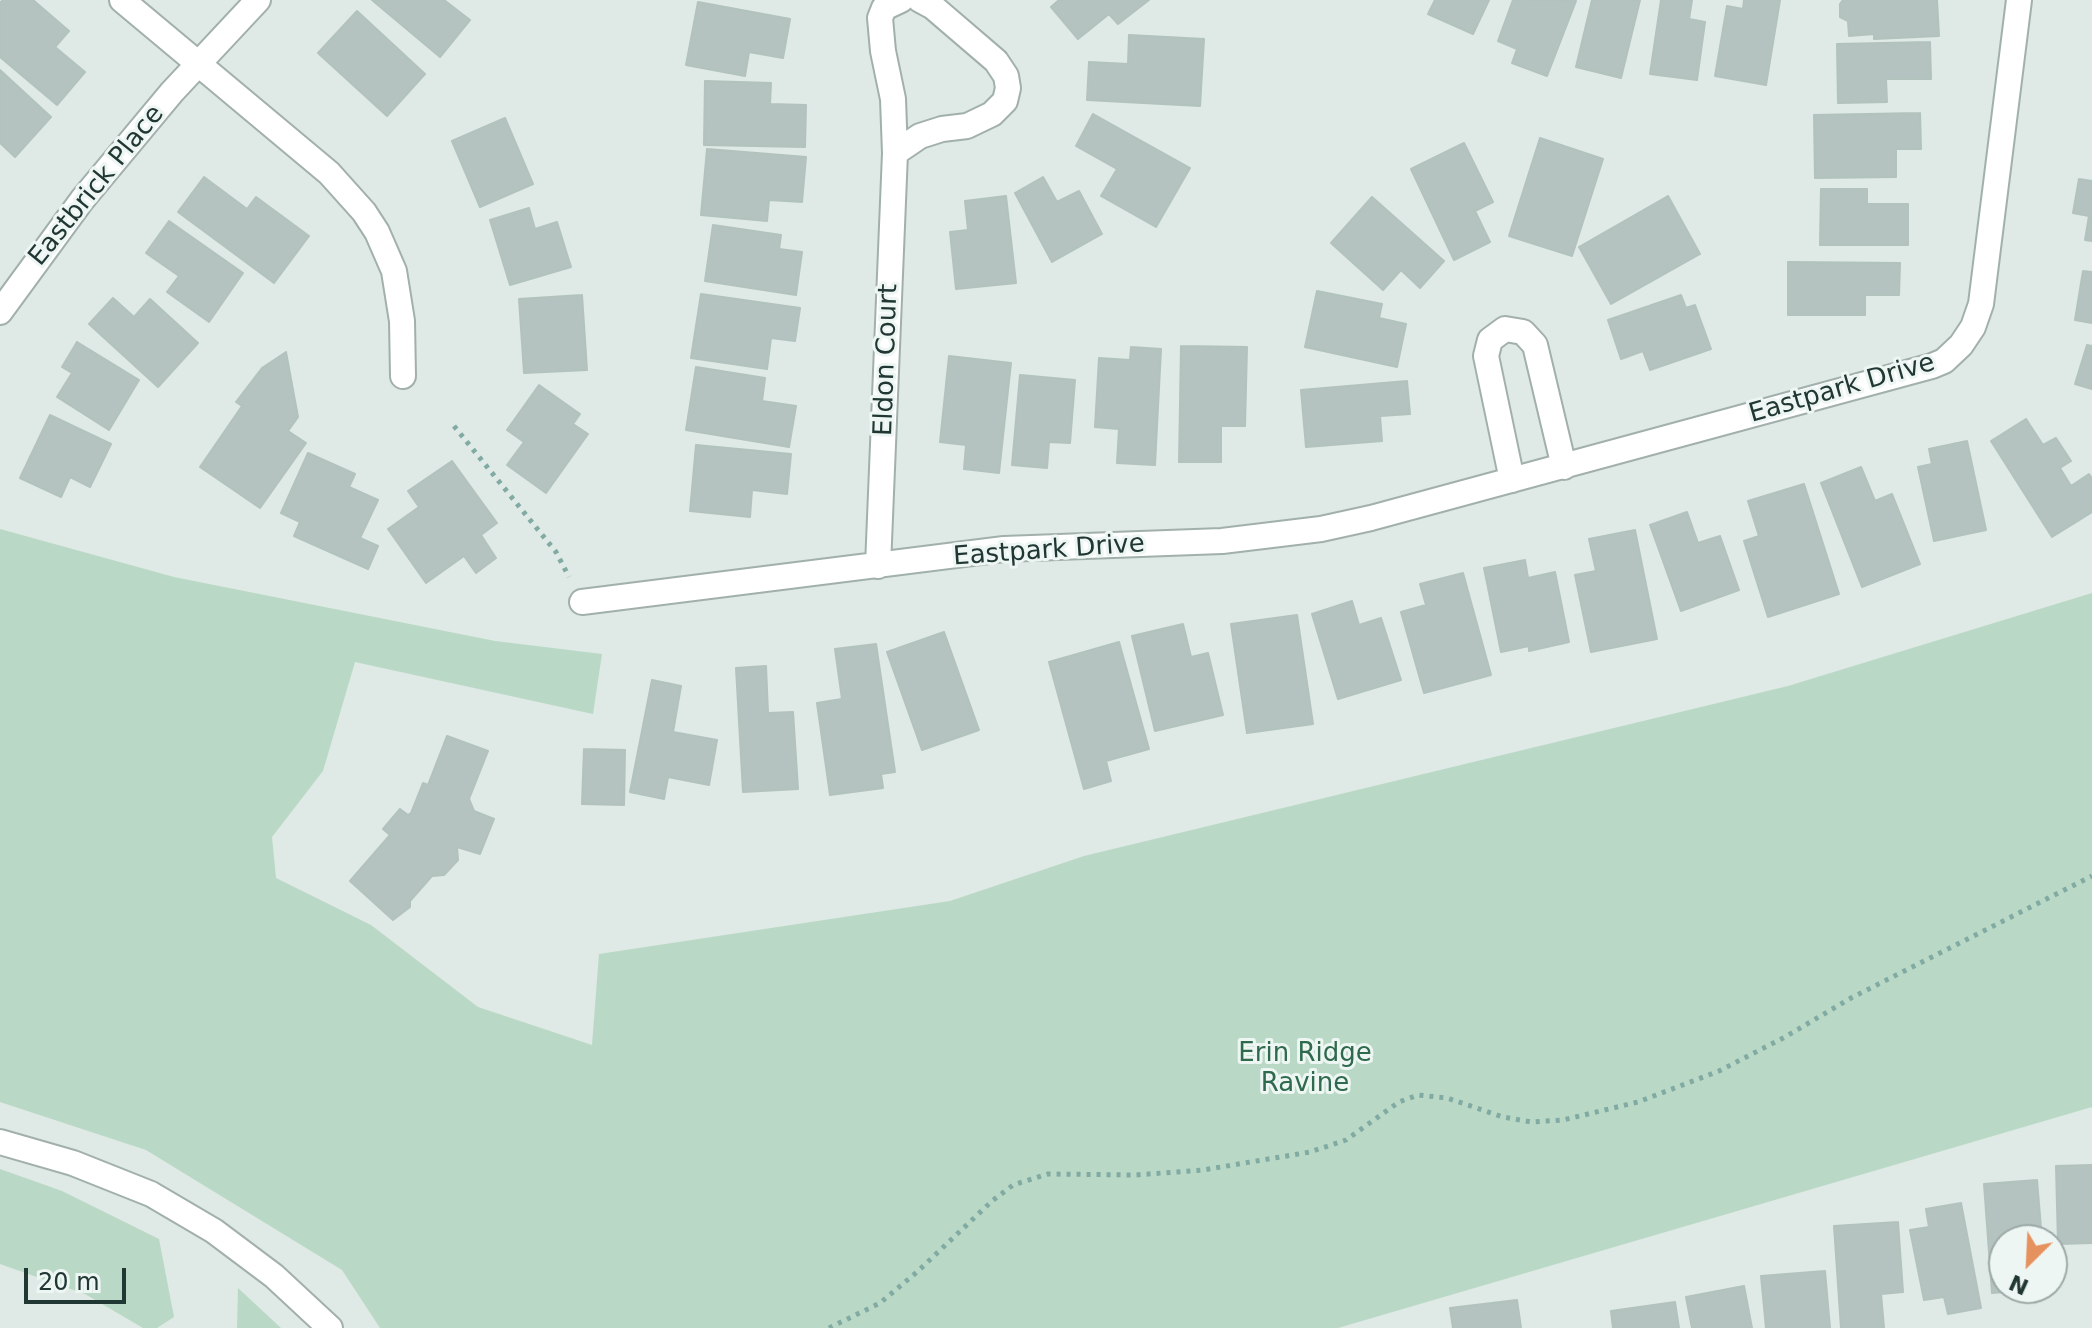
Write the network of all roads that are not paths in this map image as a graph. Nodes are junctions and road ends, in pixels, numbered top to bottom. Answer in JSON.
{"nodes":[{"id":1,"x":122,"y":0,"type":"edge"},
{"id":2,"x":258,"y":0,"type":"edge"},
{"id":3,"x":901,"y":0,"type":"edge"},
{"id":4,"x":920,"y":0,"type":"edge"},
{"id":5,"x":2019,"y":0,"type":"edge"},
{"id":6,"x":198,"y":64,"type":"junction"},
{"id":7,"x":895,"y":153,"type":"junction"},
{"id":8,"x":0,"y":312,"type":"edge"},
{"id":9,"x":403,"y":376,"type":"dead end"},
{"id":10,"x":1564,"y":467,"type":"junction"},
{"id":11,"x":1512,"y":480,"type":"junction"},
{"id":12,"x":878,"y":566,"type":"junction"},
{"id":13,"x":582,"y":602,"type":"road end"},
{"id":14,"x":0,"y":1142,"type":"edge"},
{"id":15,"x":330,"y":1328,"type":"edge"}],
"edges":[{"from":1,"to":6,"type":"street"},
{"from":2,"to":6,"type":"street","name":"Eastbrick Place"},
{"from":3,"to":7,"type":"street","name":"Eldon Court"},
{"from":4,"to":7,"type":"street"},
{"from":5,"to":10,"type":"street","name":"Eastpark Drive"},
{"from":6,"to":8,"type":"street","name":"Eastbrick Place"},
{"from":6,"to":9,"type":"street"},
{"from":7,"to":12,"type":"street","name":"Eldon Court"},
{"from":10,"to":11,"type":"street","name":"Eastpark Drive"},
{"from":10,"to":11,"type":"street"},
{"from":11,"to":12,"type":"street","name":"Eastpark Drive"},
{"from":12,"to":13,"type":"street","name":"Eastpark Drive"},
{"from":14,"to":15,"type":"street"}]}
